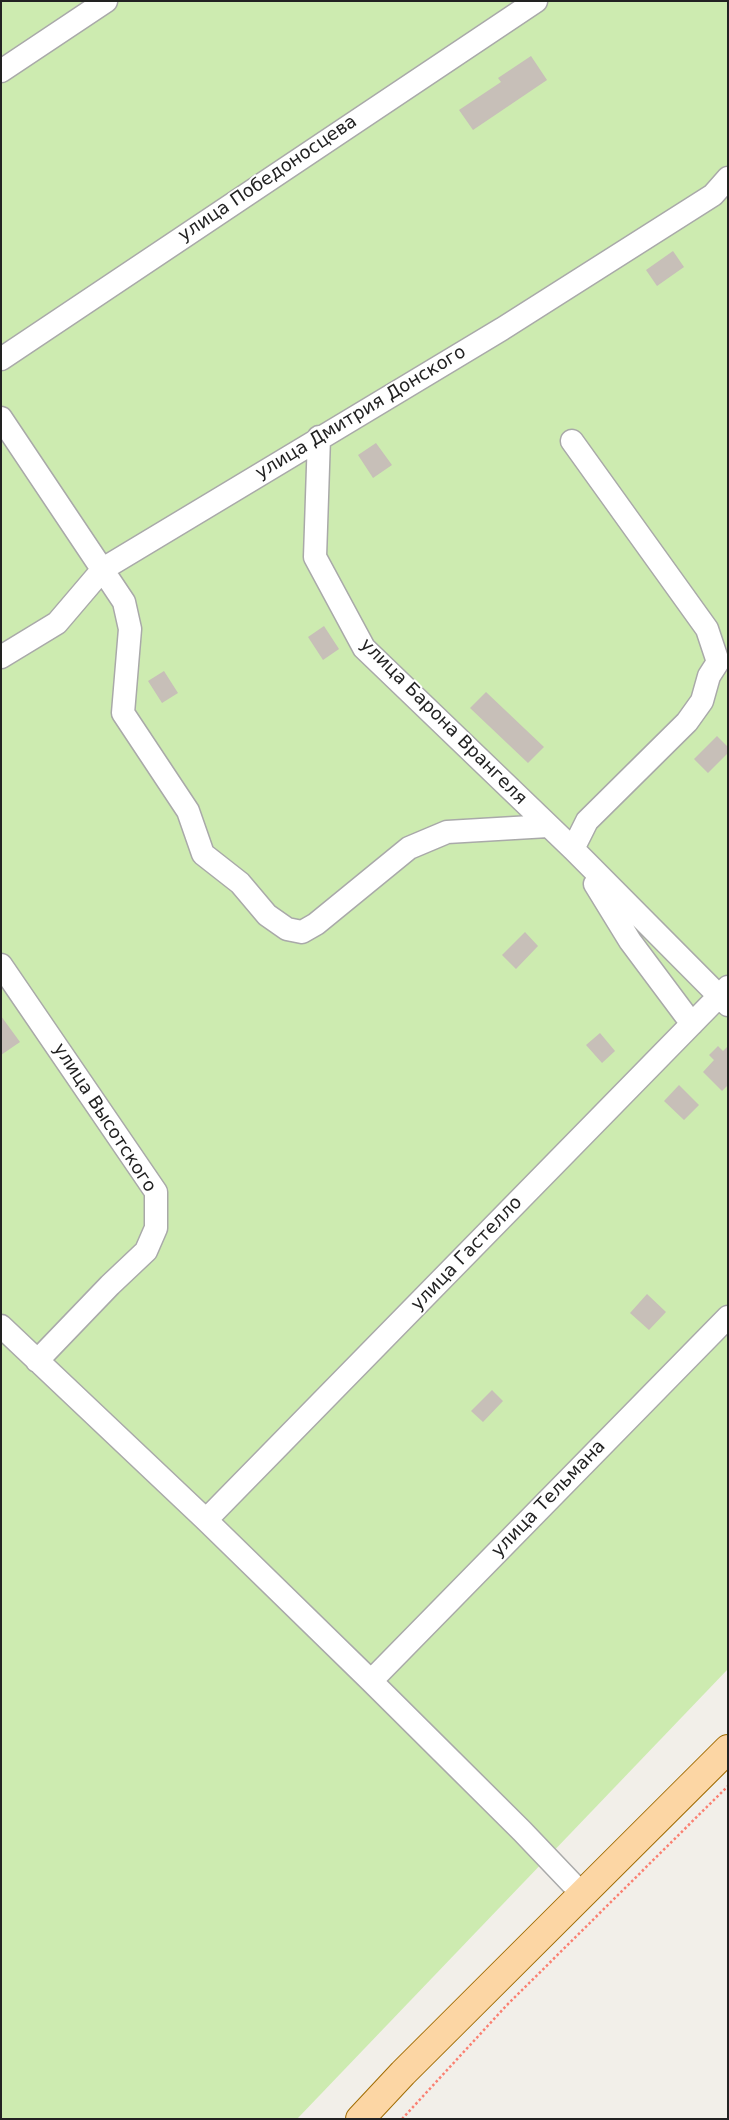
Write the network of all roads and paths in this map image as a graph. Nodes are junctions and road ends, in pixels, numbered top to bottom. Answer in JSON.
{"nodes":[{"id":1,"x":106,"y":1,"type":"edge"},
{"id":2,"x":536,"y":1,"type":"edge"},
{"id":3,"x":1,"y":71,"type":"edge"},
{"id":4,"x":728,"y":178,"type":"edge"},
{"id":5,"x":1,"y":359,"type":"edge"},
{"id":6,"x":1,"y":418,"type":"edge"},
{"id":7,"x":319,"y":438,"type":"junction"},
{"id":8,"x":572,"y":441,"type":"dead end"},
{"id":9,"x":103,"y":569,"type":"junction"},
{"id":10,"x":1,"y":657,"type":"edge"},
{"id":11,"x":723,"y":658,"type":"edge"},
{"id":12,"x":548,"y":826,"type":"junction"},
{"id":13,"x":573,"y":849,"type":"junction"},
{"id":14,"x":1,"y":965,"type":"edge"},
{"id":15,"x":725,"y":996,"type":"edge"},
{"id":16,"x":692,"y":1024,"type":"junction"},
{"id":17,"x":728,"y":1317,"type":"edge"},
{"id":18,"x":1,"y":1326,"type":"edge"},
{"id":19,"x":37,"y":1360,"type":"junction"},
{"id":20,"x":206,"y":1520,"type":"junction"},
{"id":21,"x":371,"y":1681,"type":"junction"},
{"id":22,"x":728,"y":1749,"type":"edge"},
{"id":23,"x":728,"y":1786,"type":"edge"},
{"id":24,"x":583,"y":1895,"type":"junction"},
{"id":25,"x":360,"y":2119,"type":"edge"},
{"id":26,"x":402,"y":2119,"type":"edge"}],
"edges":[{"from":1,"to":3,"type":"street"},
{"from":2,"to":5,"type":"street","name":"улица Победоносцева"},
{"from":4,"to":7,"type":"street","name":"улица Дмитрия Донского"},
{"from":6,"to":9,"type":"street"},
{"from":7,"to":9,"type":"street","name":"улица Дмитрия Донского"},
{"from":7,"to":12,"type":"street","name":"улица Барона Врангеля"},
{"from":8,"to":11,"type":"street"},
{"from":9,"to":10,"type":"street","name":"улица Дмитрия Донского"},
{"from":9,"to":12,"type":"street"},
{"from":11,"to":13,"type":"street"},
{"from":12,"to":13,"type":"street","name":"улица Барона Врангеля"},
{"from":13,"to":15,"type":"street"},
{"from":13,"to":16,"type":"street"},
{"from":14,"to":19,"type":"street","name":"улица Высотского"},
{"from":15,"to":16,"type":"street","name":"улица Гастелло"},
{"from":16,"to":20,"type":"street","name":"улица Гастелло"},
{"from":17,"to":21,"type":"street","name":"улица Тельмана"},
{"from":18,"to":19,"type":"street"},
{"from":19,"to":20,"type":"street"},
{"from":20,"to":21,"type":"street"},
{"from":21,"to":24,"type":"street"},
{"from":22,"to":24,"type":"main road"},
{"from":23,"to":26,"type":"path"},
{"from":24,"to":25,"type":"main road"}]}
